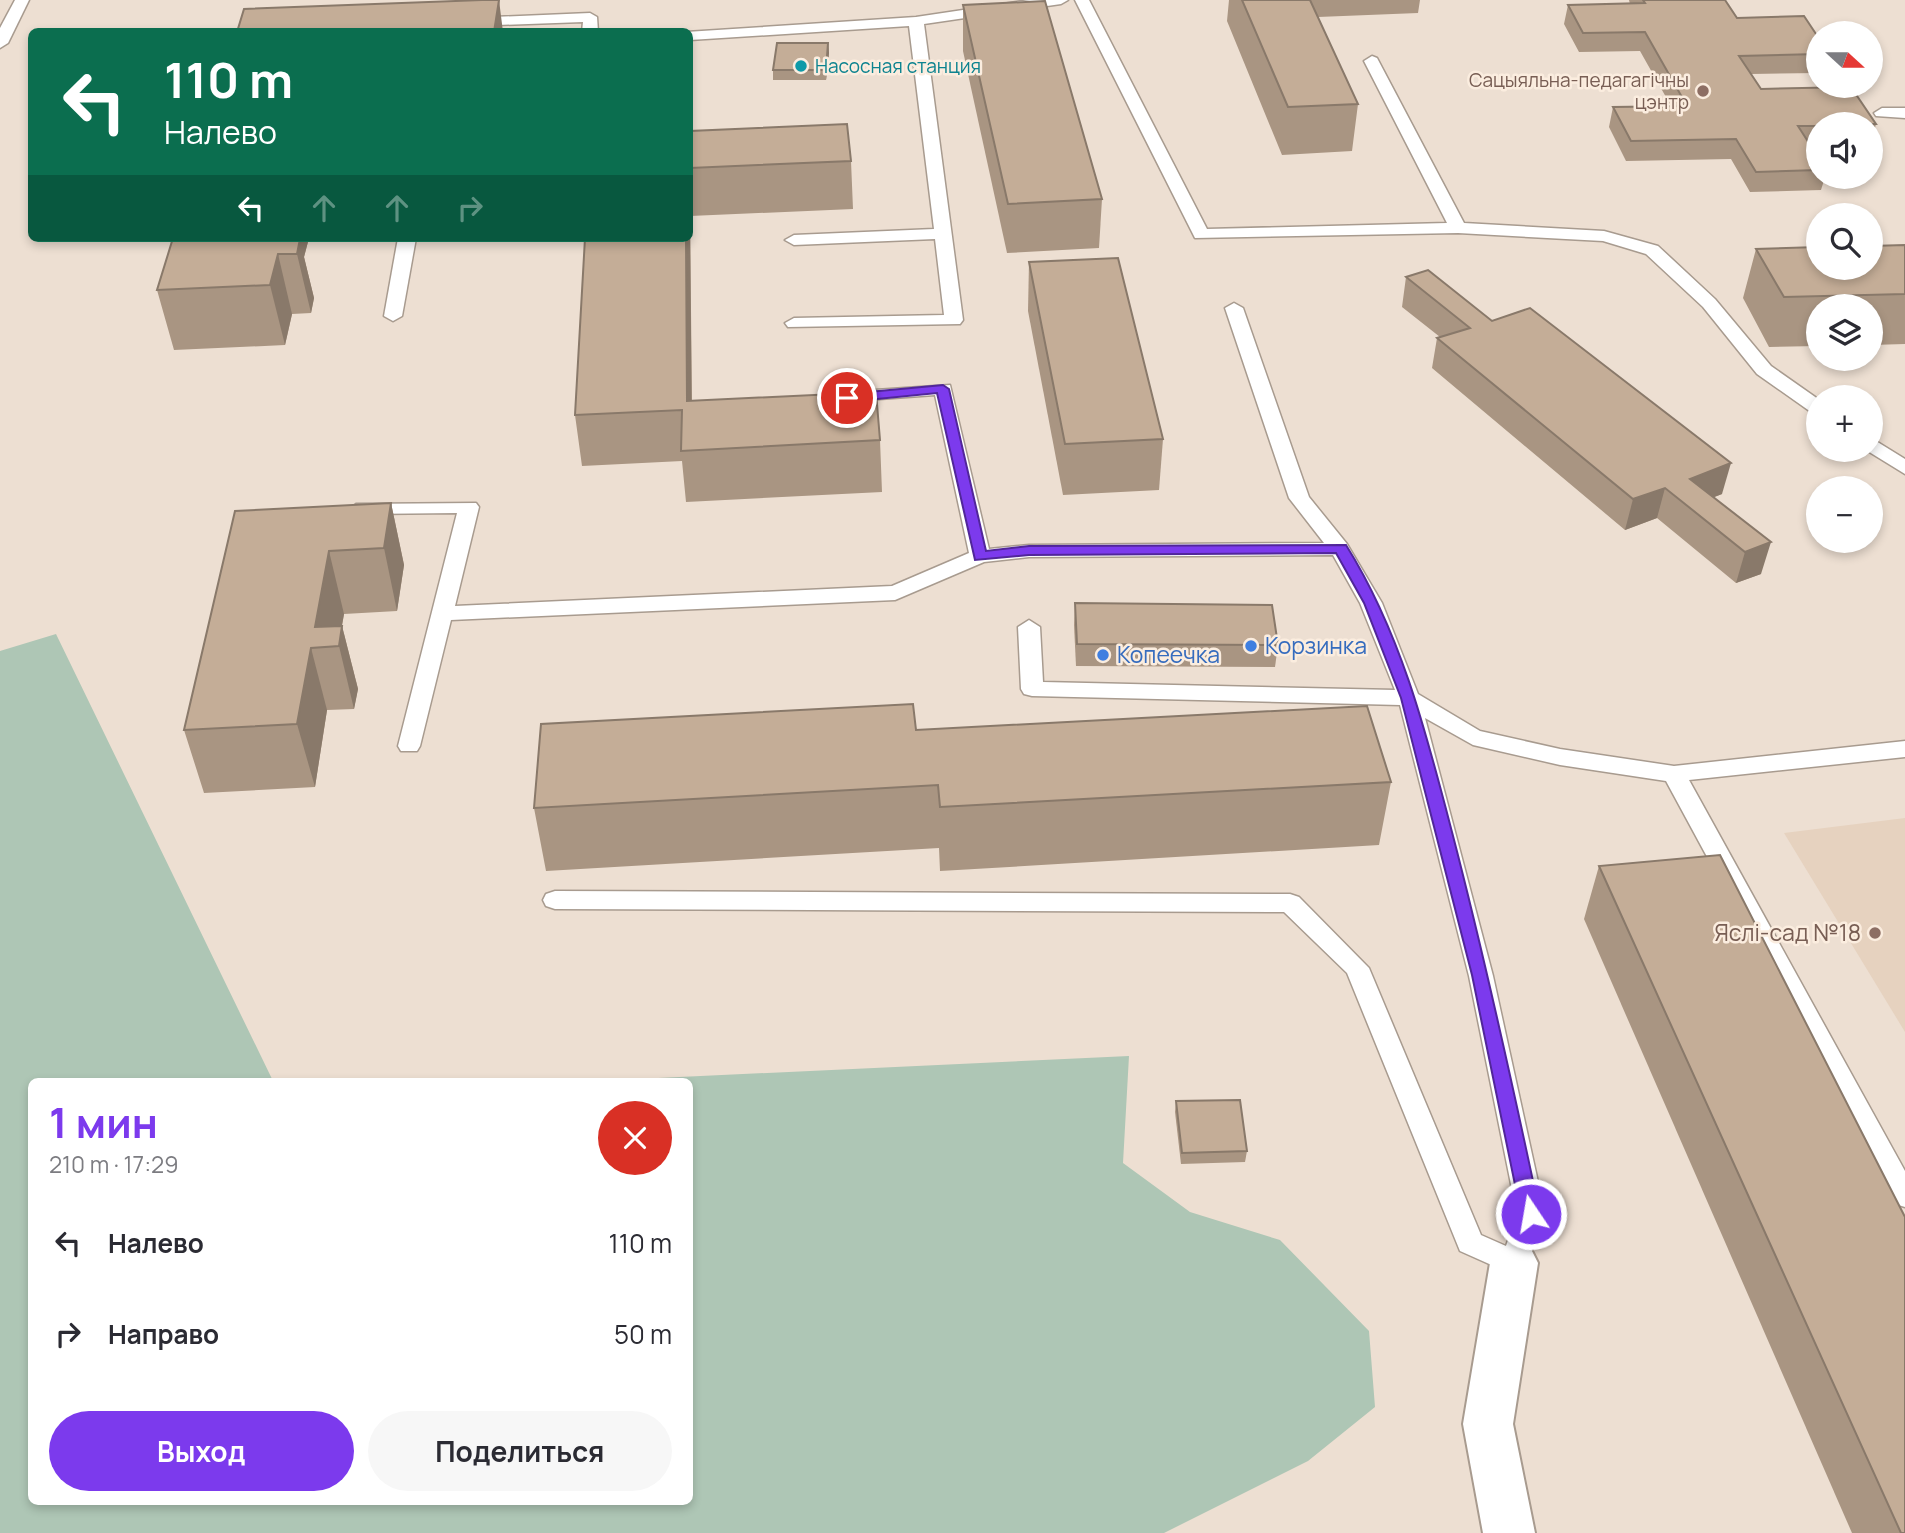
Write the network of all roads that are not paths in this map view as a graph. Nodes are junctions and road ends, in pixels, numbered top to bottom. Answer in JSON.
{"nodes":[{"id":1,"x":22,"y":0,"type":"edge"},
{"id":2,"x":1061,"y":0,"type":"edge"},
{"id":3,"x":1082,"y":0,"type":"edge"},
{"id":4,"x":916,"y":21,"type":"junction"},
{"id":5,"x":452,"y":22,"type":"edge"},
{"id":6,"x":590,"y":28,"type":"edge"},
{"id":7,"x":693,"y":34,"type":"edge"},
{"id":8,"x":0,"y":43,"type":"edge"},
{"id":9,"x":1372,"y":61,"type":"dead end"},
{"id":10,"x":1883,"y":113,"type":"edge"},
{"id":11,"x":1905,"y":113,"type":"edge"},
{"id":12,"x":1458,"y":228,"type":"junction"},
{"id":13,"x":943,"y":234,"type":"junction"},
{"id":14,"x":794,"y":240,"type":"dead end"},
{"id":15,"x":406,"y":242,"type":"edge"},
{"id":16,"x":1234,"y":308,"type":"dead end"},
{"id":17,"x":393,"y":316,"type":"dead end"},
{"id":18,"x":794,"y":323,"type":"dead end"},
{"id":19,"x":825,"y":400,"type":"edge"},
{"id":20,"x":1806,"y":400,"type":"edge"},
{"id":21,"x":1883,"y":452,"type":"edge"},
{"id":22,"x":1905,"y":468,"type":"edge"},
{"id":23,"x":343,"y":509,"type":"edge"},
{"id":24,"x":1340,"y":549,"type":"junction"},
{"id":25,"x":980,"y":556,"type":"junction"},
{"id":26,"x":444,"y":613,"type":"junction"},
{"id":27,"x":1029,"y":628,"type":"dead end"},
{"id":28,"x":1409,"y":698,"type":"junction"},
{"id":29,"x":409,"y":746,"type":"dead end"},
{"id":30,"x":1905,"y":749,"type":"edge"},
{"id":31,"x":1674,"y":774,"type":"junction"},
{"id":32,"x":555,"y":900,"type":"dead end"},
{"id":33,"x":1905,"y":1196,"type":"edge"},
{"id":34,"x":1514,"y":1263,"type":"junction"},
{"id":35,"x":1509,"y":1533,"type":"edge"}],
"edges":[{"from":1,"to":8,"type":"lane"},
{"from":2,"to":4,"type":"lane"},
{"from":3,"to":12,"type":"lane"},
{"from":4,"to":7,"type":"lane"},
{"from":4,"to":13,"type":"lane"},
{"from":5,"to":6,"type":"lane"},
{"from":9,"to":12,"type":"lane"},
{"from":10,"to":11,"type":"lane"},
{"from":12,"to":20,"type":"lane"},
{"from":13,"to":14,"type":"lane"},
{"from":13,"to":18,"type":"lane"},
{"from":15,"to":17,"type":"lane"},
{"from":16,"to":24,"type":"lane"},
{"from":19,"to":25,"type":"lane"},
{"from":21,"to":22,"type":"lane"},
{"from":23,"to":26,"type":"lane"},
{"from":24,"to":25,"type":"lane"},
{"from":24,"to":28,"type":"lane"},
{"from":25,"to":26,"type":"lane"},
{"from":26,"to":29,"type":"lane"},
{"from":27,"to":28,"type":"lane"},
{"from":28,"to":31,"type":"lane"},
{"from":28,"to":34,"type":"lane"},
{"from":30,"to":31,"type":"lane"},
{"from":31,"to":33,"type":"lane"},
{"from":32,"to":34,"type":"lane"},
{"from":34,"to":35,"type":"street"}]}
